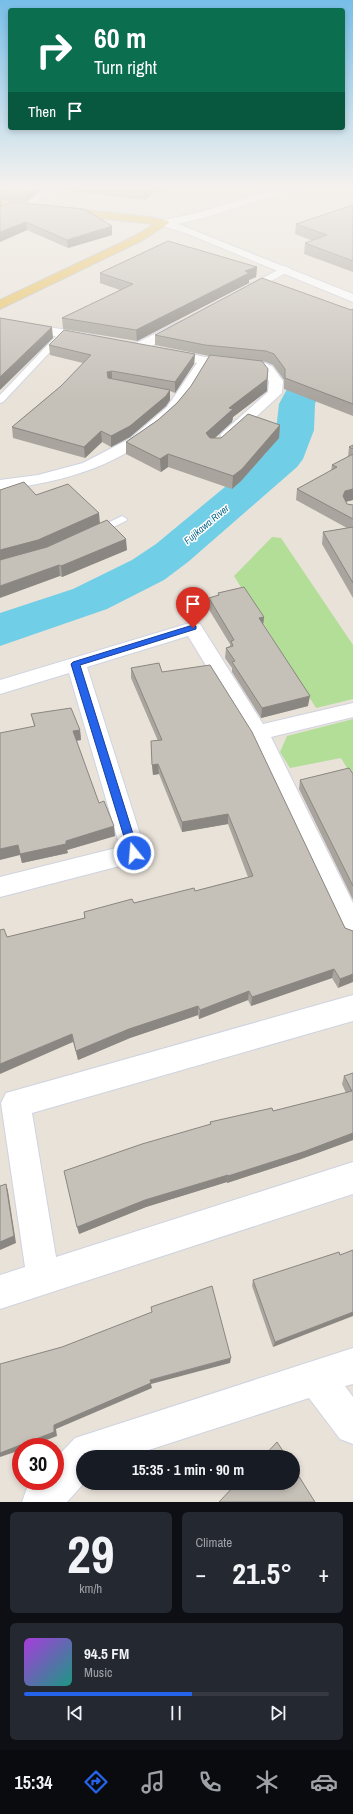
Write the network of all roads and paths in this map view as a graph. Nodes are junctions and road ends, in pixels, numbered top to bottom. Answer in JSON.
{"nodes":[{"id":1,"x":97,"y":258,"type":"edge"},
{"id":2,"x":258,"y":258,"type":"edge"},
{"id":3,"x":285,"y":269,"type":"junction"},
{"id":4,"x":353,"y":298,"type":"edge"},
{"id":5,"x":229,"y":300,"type":"edge"},
{"id":6,"x":0,"y":305,"type":"edge"},
{"id":7,"x":194,"y":318,"type":"edge"},
{"id":8,"x":0,"y":323,"type":"edge"},
{"id":9,"x":64,"y":334,"type":"junction"},
{"id":10,"x":102,"y":340,"type":"edge"},
{"id":11,"x":124,"y":344,"type":"edge"},
{"id":12,"x":139,"y":347,"type":"junction"},
{"id":13,"x":205,"y":362,"type":"junction"},
{"id":14,"x":0,"y":400,"type":"edge"},
{"id":15,"x":220,"y":442,"type":"edge"},
{"id":16,"x":0,"y":485,"type":"edge"},
{"id":17,"x":122,"y":519,"type":"dead end"},
{"id":18,"x":86,"y":535,"type":"edge"},
{"id":19,"x":76,"y":664,"type":"junction"},
{"id":20,"x":0,"y":687,"type":"edge"},
{"id":21,"x":353,"y":710,"type":"edge"},
{"id":22,"x":258,"y":734,"type":"junction"},
{"id":23,"x":0,"y":887,"type":"edge"},
{"id":24,"x":353,"y":929,"type":"edge"},
{"id":25,"x":353,"y":1008,"type":"edge"},
{"id":26,"x":353,"y":1178,"type":"edge"},
{"id":27,"x":42,"y":1279,"type":"junction"},
{"id":28,"x":0,"y":1292,"type":"edge"},
{"id":29,"x":353,"y":1366,"type":"edge"},
{"id":30,"x":316,"y":1378,"type":"junction"},
{"id":31,"x":353,"y":1426,"type":"edge"},
{"id":32,"x":41,"y":1502,"type":"edge"}],
"edges":[{"from":1,"to":6,"type":"main road"},
{"from":2,"to":3,"type":"street"},
{"from":3,"to":4,"type":"street"},
{"from":3,"to":5,"type":"street"},
{"from":7,"to":12,"type":"street"},
{"from":8,"to":9,"type":"street"},
{"from":9,"to":10,"type":"street"},
{"from":9,"to":14,"type":"lane"},
{"from":11,"to":12,"type":"street"},
{"from":12,"to":13,"type":"street"},
{"from":13,"to":15,"type":"street"},
{"from":13,"to":16,"type":"street"},
{"from":17,"to":18,"type":"lane"},
{"from":19,"to":20,"type":"street"},
{"from":19,"to":22,"type":"street"},
{"from":19,"to":23,"type":"street"},
{"from":21,"to":22,"type":"street"},
{"from":22,"to":24,"type":"street"},
{"from":25,"to":27,"type":"street"},
{"from":26,"to":27,"type":"street"},
{"from":27,"to":28,"type":"street"},
{"from":29,"to":30,"type":"street"},
{"from":30,"to":31,"type":"street"},
{"from":30,"to":32,"type":"street"}]}
